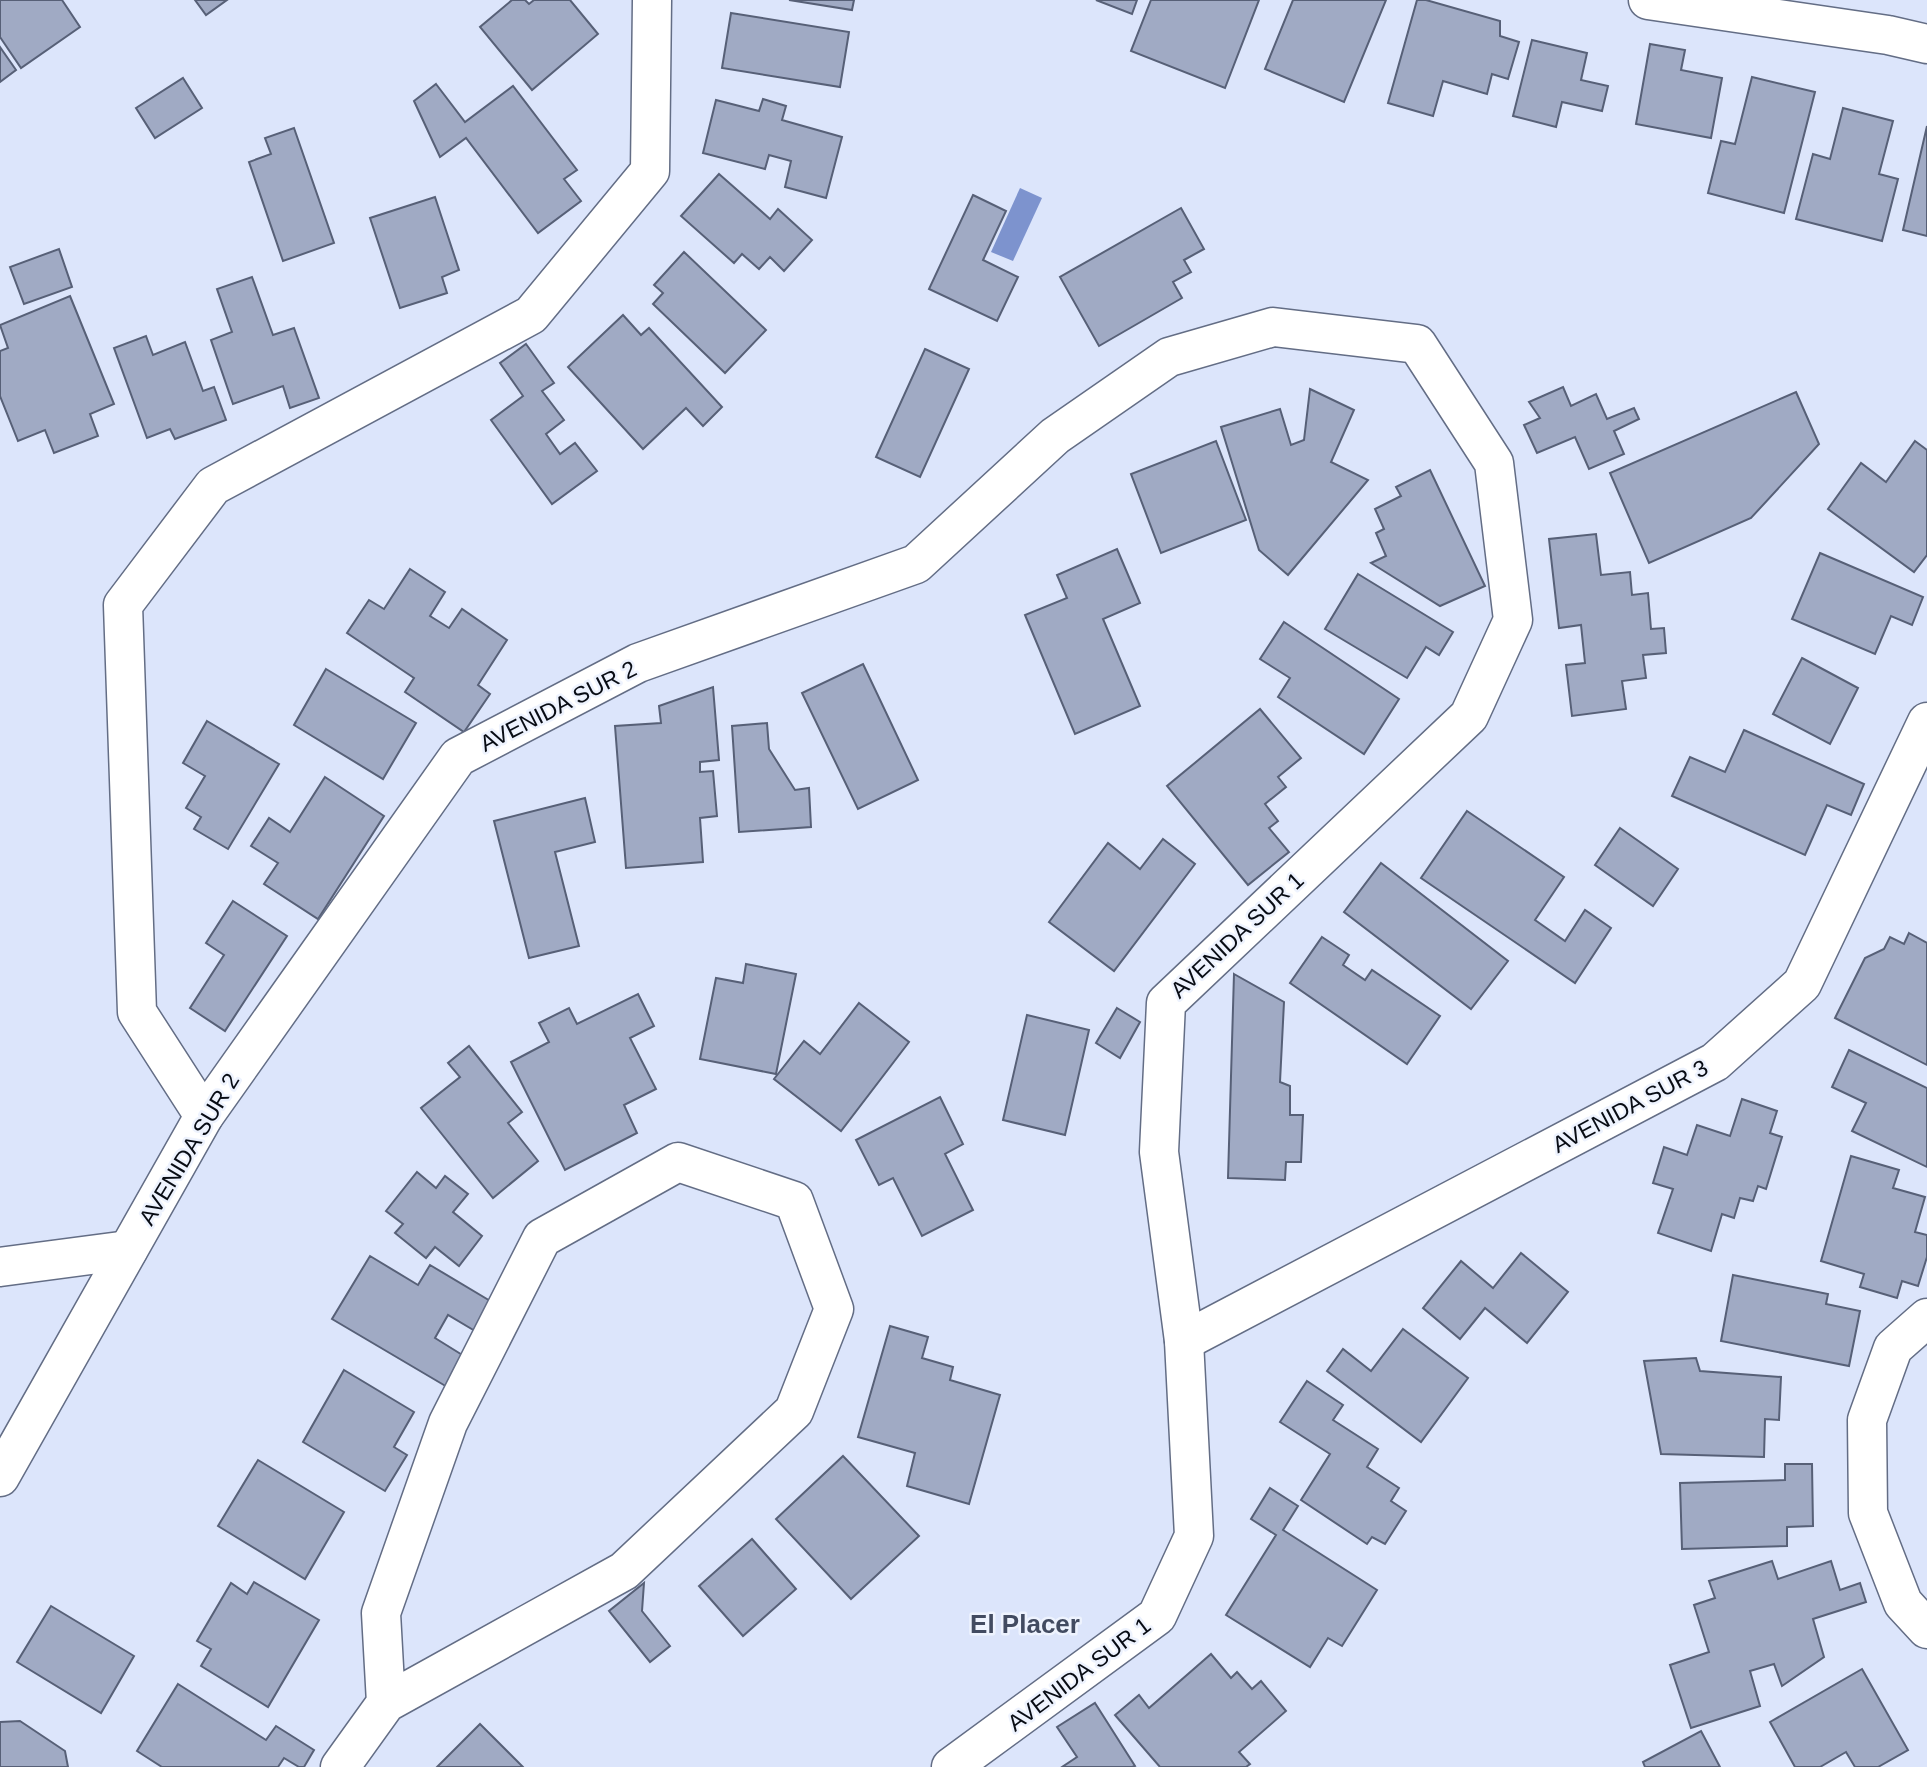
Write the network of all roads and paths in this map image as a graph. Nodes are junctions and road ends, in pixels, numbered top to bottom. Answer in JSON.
{"nodes":[{"id":1,"x":652,"y":0,"type":"edge"},
{"id":2,"x":1648,"y":0,"type":"edge"},
{"id":3,"x":1927,"y":44,"type":"edge"},
{"id":4,"x":1417,"y":344,"type":"joint"},
{"id":5,"x":1927,"y":722,"type":"edge"},
{"id":6,"x":204,"y":1116,"type":"junction"},
{"id":7,"x":128,"y":1250,"type":"junction"},
{"id":8,"x":0,"y":1267,"type":"edge"},
{"id":9,"x":1927,"y":1318,"type":"edge"},
{"id":10,"x":1184,"y":1340,"type":"junction"},
{"id":11,"x":0,"y":1477,"type":"edge"},
{"id":12,"x":1927,"y":1629,"type":"edge"},
{"id":13,"x":386,"y":1703,"type":"junction"},
{"id":14,"x":340,"y":1767,"type":"edge"},
{"id":15,"x":951,"y":1767,"type":"edge"}],
"edges":[{"from":1,"to":6,"type":"street"},
{"from":2,"to":3,"type":"street"},
{"from":4,"to":6,"type":"street","name":"AVENIDA SUR 2"},
{"from":4,"to":10,"type":"street","name":"AVENIDA SUR 1"},
{"from":5,"to":10,"type":"street","name":"AVENIDA SUR 3"},
{"from":6,"to":7,"type":"street","name":"AVENIDA SUR 2"},
{"from":7,"to":8,"type":"street"},
{"from":7,"to":11,"type":"street","name":"AVENIDA SUR 2"},
{"from":9,"to":12,"type":"street"},
{"from":10,"to":15,"type":"street","name":"AVENIDA SUR 1"},
{"from":13,"to":13,"type":"street"},
{"from":13,"to":14,"type":"street"}]}
